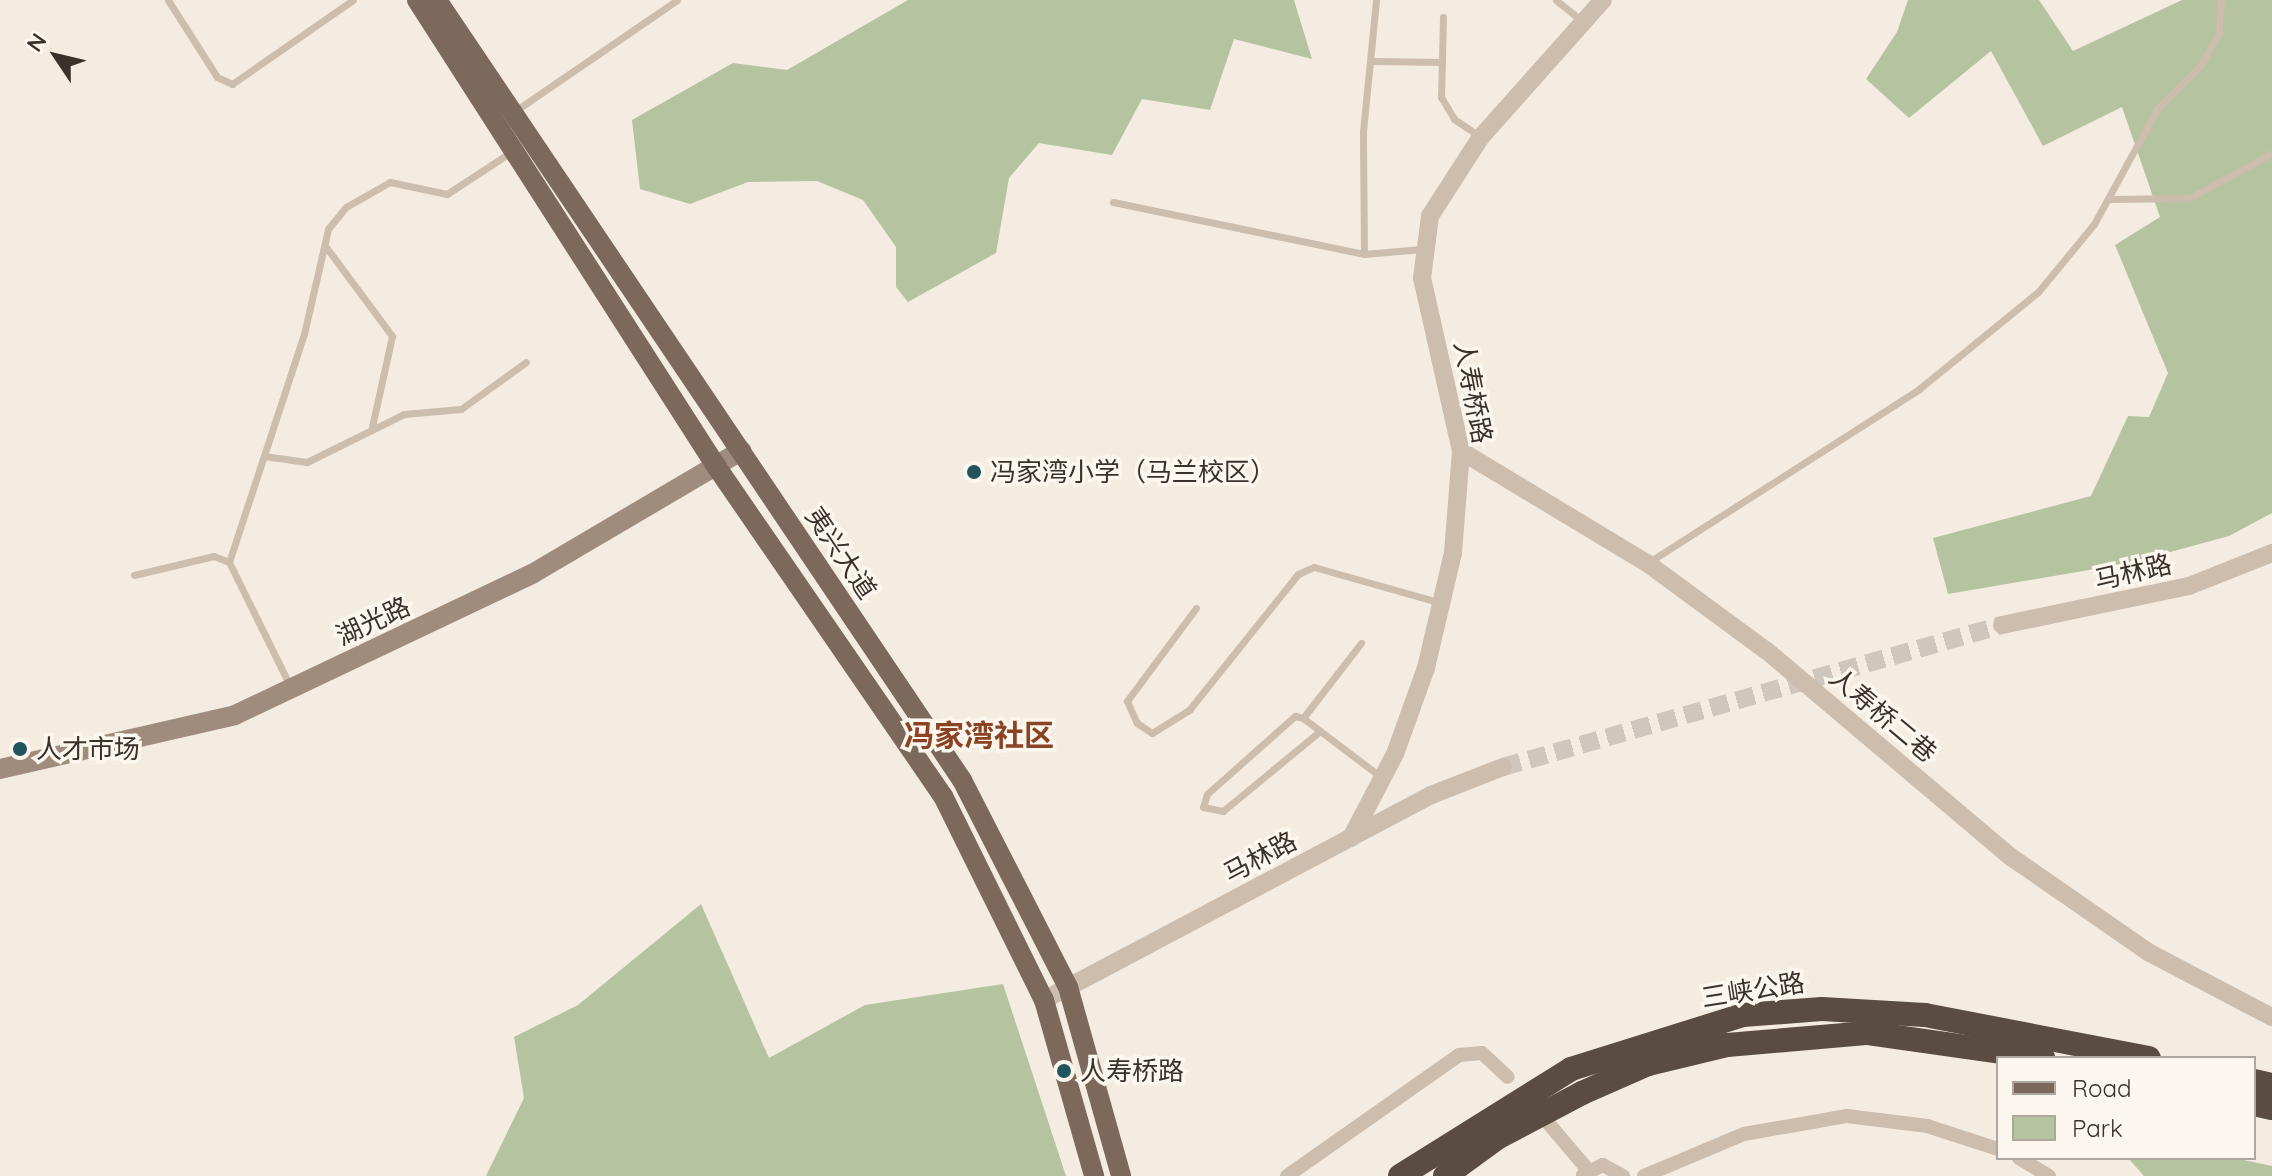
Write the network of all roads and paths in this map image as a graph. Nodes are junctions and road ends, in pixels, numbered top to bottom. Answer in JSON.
{"nodes":[{"id":1,"x":168,"y":0,"type":"edge"},
{"id":2,"x":353,"y":0,"type":"edge"},
{"id":3,"x":417,"y":0,"type":"edge"},
{"id":4,"x":437,"y":0,"type":"edge"},
{"id":5,"x":677,"y":0,"type":"edge"},
{"id":6,"x":1376,"y":0,"type":"edge"},
{"id":7,"x":1556,"y":0,"type":"edge"},
{"id":8,"x":1603,"y":0,"type":"edge"},
{"id":9,"x":2221,"y":0,"type":"edge"},
{"id":10,"x":1443,"y":17,"type":"dead end"},
{"id":11,"x":1583,"y":22,"type":"junction"},
{"id":12,"x":1373,"y":61,"type":"junction"},
{"id":13,"x":1442,"y":62,"type":"junction"},
{"id":14,"x":513,"y":112,"type":"junction"},
{"id":15,"x":1481,"y":137,"type":"junction"},
{"id":16,"x":516,"y":149,"type":"junction"},
{"id":17,"x":2272,"y":153,"type":"edge"},
{"id":18,"x":2108,"y":199,"type":"junction"},
{"id":19,"x":1113,"y":202,"type":"dead end"},
{"id":20,"x":326,"y":247,"type":"junction"},
{"id":21,"x":1422,"y":249,"type":"junction"},
{"id":22,"x":1364,"y":254,"type":"junction"},
{"id":23,"x":526,"y":362,"type":"dead end"},
{"id":24,"x":372,"y":427,"type":"junction"},
{"id":25,"x":741,"y":451,"type":"junction"},
{"id":26,"x":1461,"y":451,"type":"junction"},
{"id":27,"x":264,"y":456,"type":"junction"},
{"id":28,"x":716,"y":466,"type":"junction"},
{"id":29,"x":2272,"y":553,"type":"edge"},
{"id":30,"x":229,"y":562,"type":"junction"},
{"id":31,"x":1647,"y":563,"type":"junction"},
{"id":32,"x":134,"y":575,"type":"dead end"},
{"id":33,"x":1443,"y":603,"type":"junction"},
{"id":34,"x":1196,"y":608,"type":"dead end"},
{"id":35,"x":2002,"y":625,"type":"tunnel mouth"},
{"id":36,"x":1361,"y":643,"type":"dead end"},
{"id":37,"x":291,"y":688,"type":"junction"},
{"id":38,"x":1303,"y":718,"type":"junction"},
{"id":39,"x":1320,"y":731,"type":"junction"},
{"id":40,"x":1503,"y":767,"type":"tunnel mouth"},
{"id":41,"x":0,"y":769,"type":"edge"},
{"id":42,"x":1383,"y":778,"type":"junction"},
{"id":43,"x":1351,"y":838,"type":"junction"},
{"id":44,"x":1068,"y":987,"type":"junction"},
{"id":45,"x":1044,"y":1000,"type":"junction"},
{"id":46,"x":2272,"y":1017,"type":"edge"},
{"id":47,"x":2029,"y":1056,"type":"edge"},
{"id":48,"x":2139,"y":1056,"type":"edge"},
{"id":49,"x":1508,"y":1077,"type":"dead end"},
{"id":50,"x":1549,"y":1124,"type":"dead end"},
{"id":51,"x":1996,"y":1148,"type":"edge"},
{"id":52,"x":2022,"y":1160,"type":"edge"},
{"id":53,"x":1585,"y":1173,"type":"edge"},
{"id":54,"x":1094,"y":1176,"type":"edge"},
{"id":55,"x":1121,"y":1176,"type":"edge"},
{"id":56,"x":1287,"y":1176,"type":"edge"},
{"id":57,"x":1400,"y":1176,"type":"edge"},
{"id":58,"x":1445,"y":1176,"type":"edge"},
{"id":59,"x":1623,"y":1176,"type":"edge"},
{"id":60,"x":1644,"y":1176,"type":"edge"},
{"id":61,"x":2049,"y":1176,"type":"edge"}],
"edges":[{"from":1,"to":2,"type":"lane"},
{"from":3,"to":16,"type":"main road","name":"夷兴大道"},
{"from":4,"to":14,"type":"main road","name":"夷兴大道"},
{"from":5,"to":14,"type":"lane"},
{"from":6,"to":12,"type":"lane"},
{"from":7,"to":11,"type":"lane"},
{"from":8,"to":11,"type":"street"},
{"from":9,"to":18,"type":"lane"},
{"from":10,"to":13,"type":"lane"},
{"from":11,"to":15,"type":"street"},
{"from":12,"to":13,"type":"lane"},
{"from":12,"to":22,"type":"lane"},
{"from":13,"to":15,"type":"lane"},
{"from":14,"to":25,"type":"main road","name":"夷兴大道"},
{"from":15,"to":21,"type":"street"},
{"from":16,"to":20,"type":"lane"},
{"from":16,"to":28,"type":"main road","name":"夷兴大道"},
{"from":17,"to":18,"type":"lane"},
{"from":18,"to":31,"type":"lane"},
{"from":19,"to":22,"type":"lane"},
{"from":20,"to":24,"type":"lane"},
{"from":20,"to":27,"type":"lane"},
{"from":21,"to":22,"type":"lane"},
{"from":21,"to":26,"type":"street","name":"人寿桥路"},
{"from":23,"to":24,"type":"lane"},
{"from":24,"to":27,"type":"lane"},
{"from":25,"to":28,"type":"main road","name":"湖光路"},
{"from":25,"to":44,"type":"main road","name":"夷兴大道"},
{"from":26,"to":31,"type":"street","name":"人寿桥二巷"},
{"from":26,"to":33,"type":"street","name":"人寿桥路"},
{"from":27,"to":30,"type":"lane"},
{"from":28,"to":37,"type":"main road","name":"湖光路"},
{"from":28,"to":45,"type":"main road","name":"夷兴大道"},
{"from":29,"to":35,"type":"street","name":"马林路"},
{"from":30,"to":32,"type":"lane"},
{"from":30,"to":37,"type":"lane"},
{"from":31,"to":46,"type":"street","name":"人寿桥二巷"},
{"from":33,"to":34,"type":"lane"},
{"from":33,"to":42,"type":"street","name":"人寿桥路"},
{"from":36,"to":38,"type":"lane"},
{"from":37,"to":41,"type":"main road","name":"湖光路"},
{"from":38,"to":39,"type":"lane"},
{"from":38,"to":39,"type":"lane"},
{"from":39,"to":42,"type":"lane"},
{"from":40,"to":43,"type":"street","name":"马林路"},
{"from":42,"to":43,"type":"street","name":"人寿桥路"},
{"from":43,"to":44,"type":"street","name":"马林路"},
{"from":44,"to":45,"type":"street","name":"马林路"},
{"from":44,"to":55,"type":"main road","name":"夷兴大道"},
{"from":45,"to":54,"type":"main road","name":"夷兴大道"},
{"from":47,"to":58,"type":"highway","name":"三峡公路"},
{"from":48,"to":57,"type":"highway","name":"三峡公路"},
{"from":49,"to":56,"type":"street"},
{"from":50,"to":53,"type":"street"},
{"from":51,"to":60,"type":"street"},
{"from":52,"to":61,"type":"street"},
{"from":53,"to":59,"type":"street"}]}
